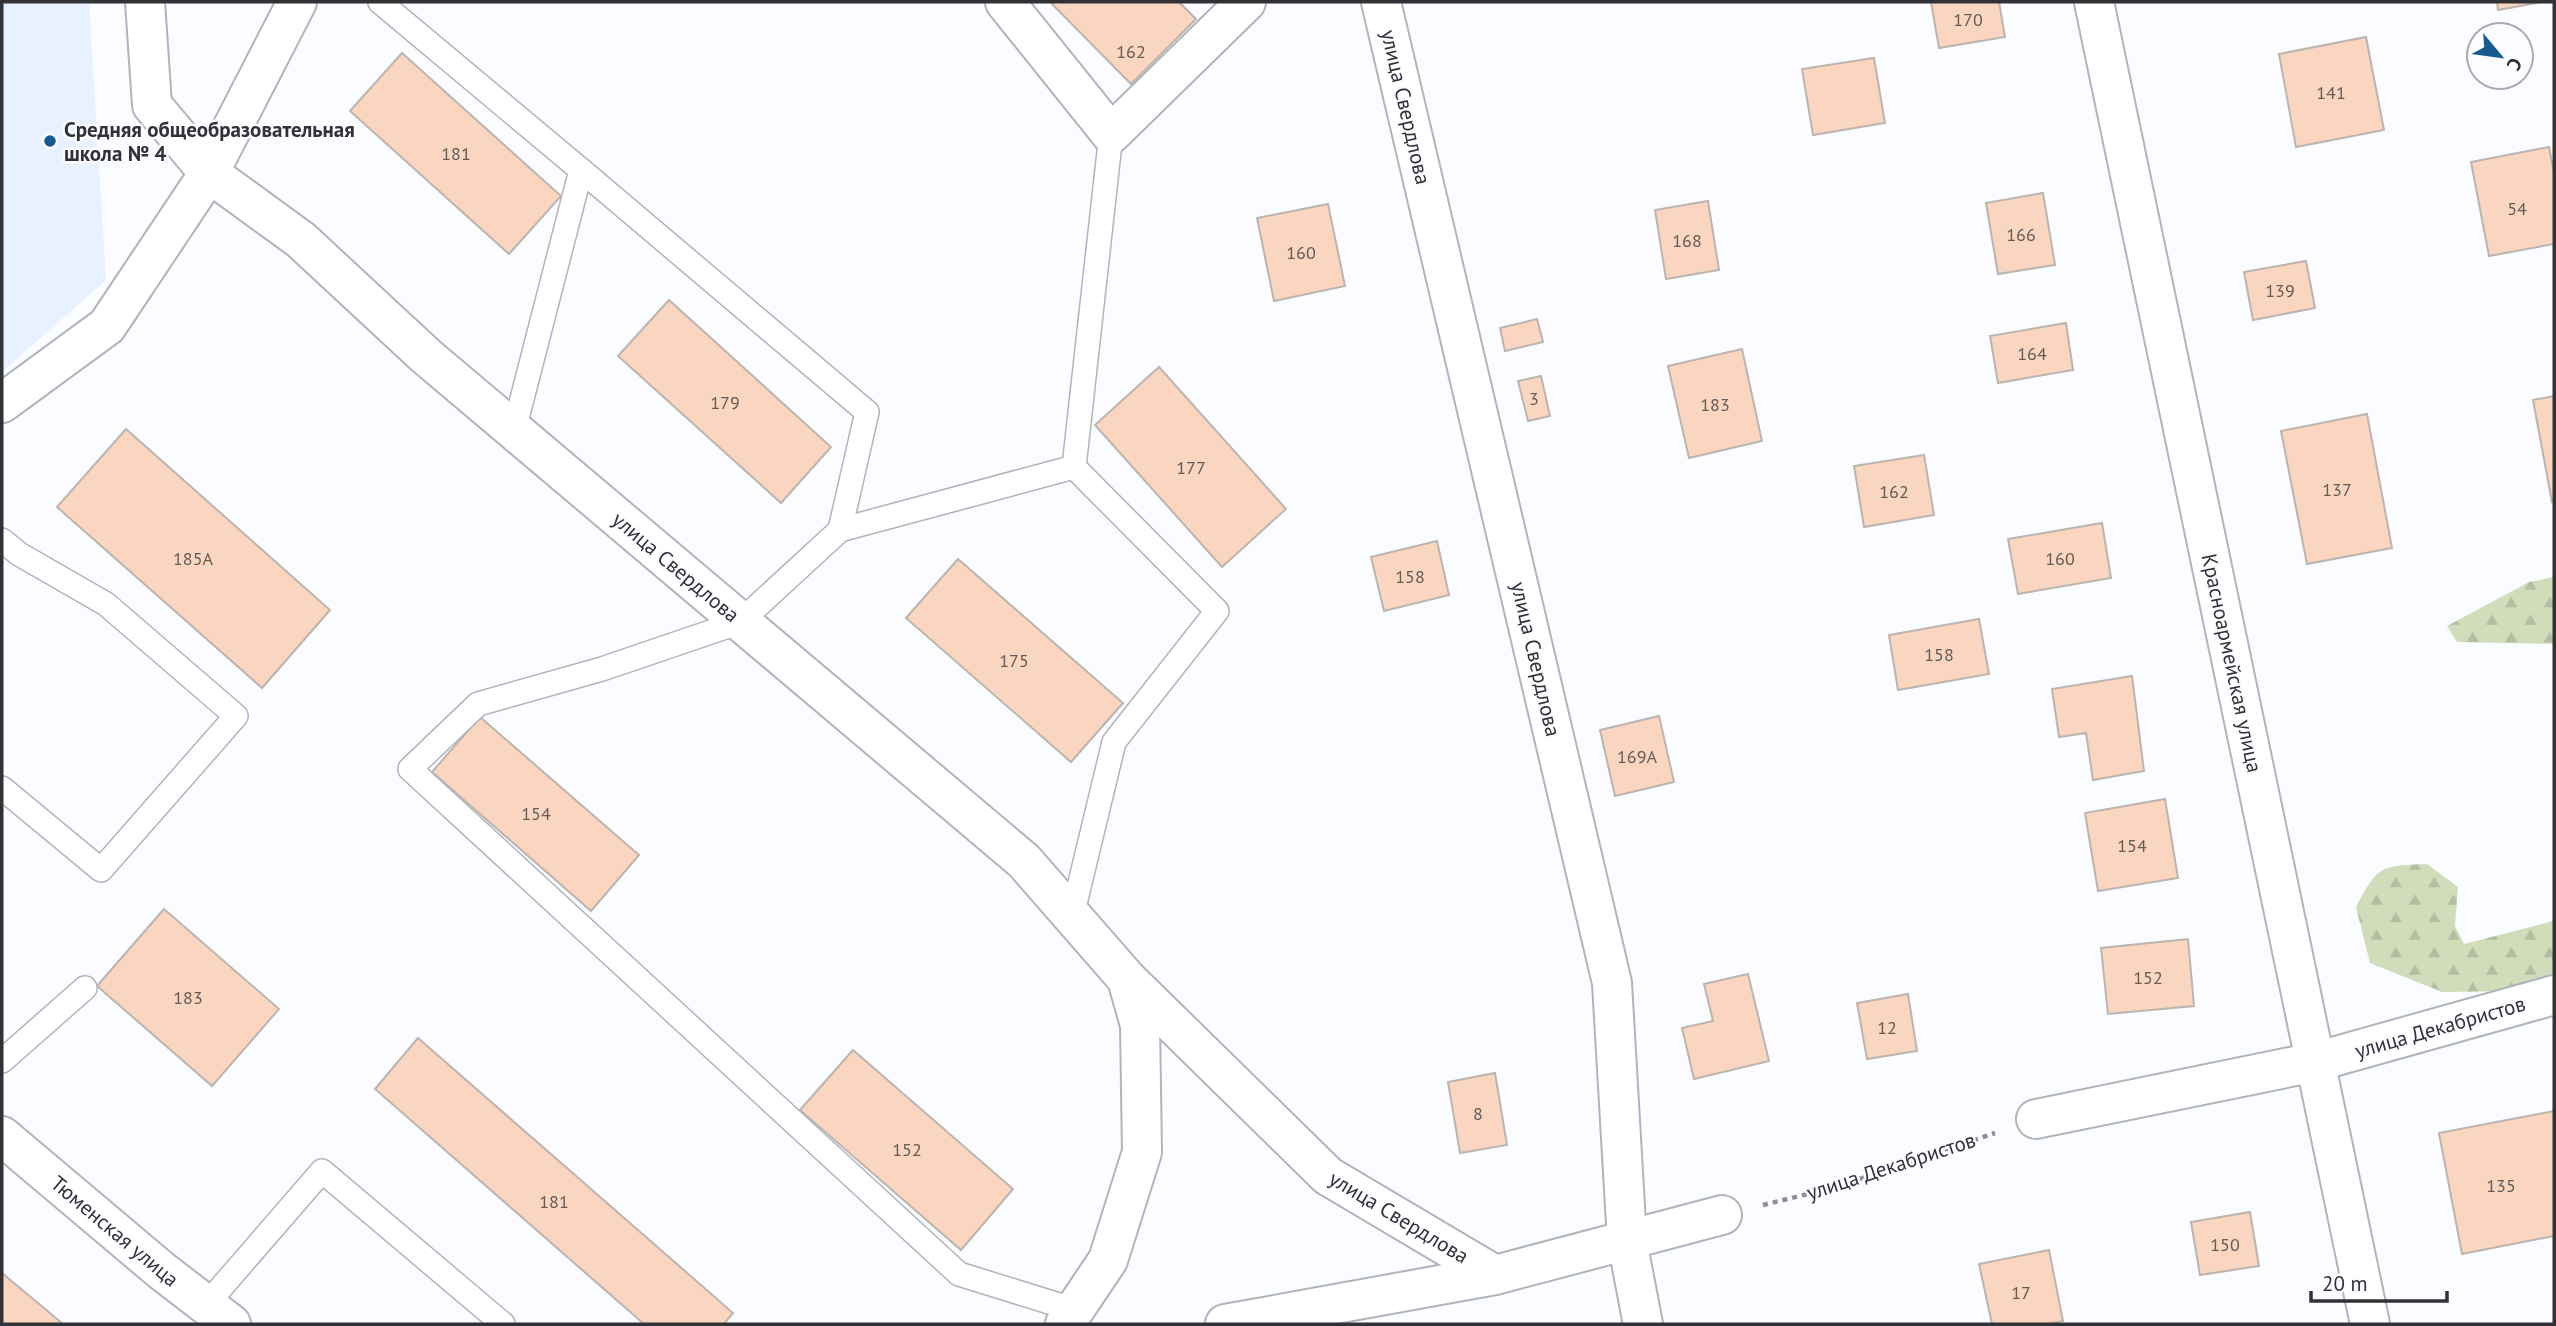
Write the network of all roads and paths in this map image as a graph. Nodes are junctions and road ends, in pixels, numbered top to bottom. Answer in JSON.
{"nodes":[{"id":1,"x":145,"y":2,"type":"edge"},
{"id":2,"x":297,"y":2,"type":"edge"},
{"id":3,"x":380,"y":2,"type":"edge"},
{"id":4,"x":1005,"y":2,"type":"edge"},
{"id":5,"x":1245,"y":2,"type":"edge"},
{"id":6,"x":1381,"y":2,"type":"edge"},
{"id":7,"x":2094,"y":2,"type":"edge"},
{"id":8,"x":1111,"y":134,"type":"junction"},
{"id":9,"x":581,"y":170,"type":"junction"},
{"id":10,"x":209,"y":173,"type":"junction"},
{"id":11,"x":2,"y":402,"type":"edge"},
{"id":12,"x":514,"y":430,"type":"junction"},
{"id":13,"x":1074,"y":467,"type":"junction"},
{"id":14,"x":840,"y":530,"type":"junction"},
{"id":15,"x":2,"y":540,"type":"edge"},
{"id":16,"x":740,"y":622,"type":"junction"},
{"id":17,"x":2,"y":788,"type":"edge"},
{"id":18,"x":1072,"y":916,"type":"junction"},
{"id":19,"x":1127,"y":979,"type":"junction"},
{"id":20,"x":85,"y":988,"type":"dead end"},
{"id":21,"x":2554,"y":995,"type":"edge"},
{"id":22,"x":2,"y":1061,"type":"edge"},
{"id":23,"x":2315,"y":1062,"type":"junction"},
{"id":24,"x":2036,"y":1119,"type":"joint"},
{"id":25,"x":2,"y":1136,"type":"edge"},
{"id":26,"x":1722,"y":1215,"type":"joint"},
{"id":27,"x":1627,"y":1241,"type":"junction"},
{"id":28,"x":1495,"y":1275,"type":"junction"},
{"id":29,"x":219,"y":1315,"type":"edge"},
{"id":30,"x":1070,"y":1317,"type":"edge"},
{"id":31,"x":503,"y":1324,"type":"edge"},
{"id":32,"x":1225,"y":1324,"type":"edge"},
{"id":33,"x":1643,"y":1324,"type":"edge"},
{"id":34,"x":2370,"y":1324,"type":"edge"}],
"edges":[{"from":1,"to":10,"type":"street"},
{"from":2,"to":10,"type":"street"},
{"from":3,"to":9,"type":"lane"},
{"from":4,"to":8,"type":"street"},
{"from":5,"to":8,"type":"street"},
{"from":6,"to":27,"type":"street","name":"улица Свердлова"},
{"from":7,"to":23,"type":"street","name":"Красноармейская улица"},
{"from":8,"to":13,"type":"lane"},
{"from":9,"to":12,"type":"lane"},
{"from":9,"to":14,"type":"lane"},
{"from":10,"to":11,"type":"street"},
{"from":10,"to":12,"type":"street","name":"улица Свердлова"},
{"from":12,"to":16,"type":"street","name":"улица Свердлова"},
{"from":13,"to":14,"type":"lane"},
{"from":13,"to":18,"type":"lane"},
{"from":14,"to":16,"type":"lane"},
{"from":15,"to":17,"type":"lane"},
{"from":16,"to":18,"type":"street","name":"улица Свердлова"},
{"from":16,"to":30,"type":"lane"},
{"from":18,"to":19,"type":"street","name":"улица Свердлова"},
{"from":19,"to":28,"type":"street","name":"улица Свердлова"},
{"from":19,"to":30,"type":"street","name":"улица Свердлова"},
{"from":20,"to":22,"type":"lane"},
{"from":21,"to":23,"type":"street","name":"улица Декабристов"},
{"from":23,"to":24,"type":"street","name":"улица Декабристов"},
{"from":23,"to":34,"type":"street","name":"Красноармейская улица"},
{"from":24,"to":26,"type":"path","name":"улица Декабристов"},
{"from":25,"to":29,"type":"street","name":"Тюменская улица"},
{"from":26,"to":27,"type":"street"},
{"from":27,"to":28,"type":"street"},
{"from":27,"to":33,"type":"street","name":"улица Свердлова"},
{"from":28,"to":32,"type":"street"},
{"from":29,"to":31,"type":"lane"}]}
